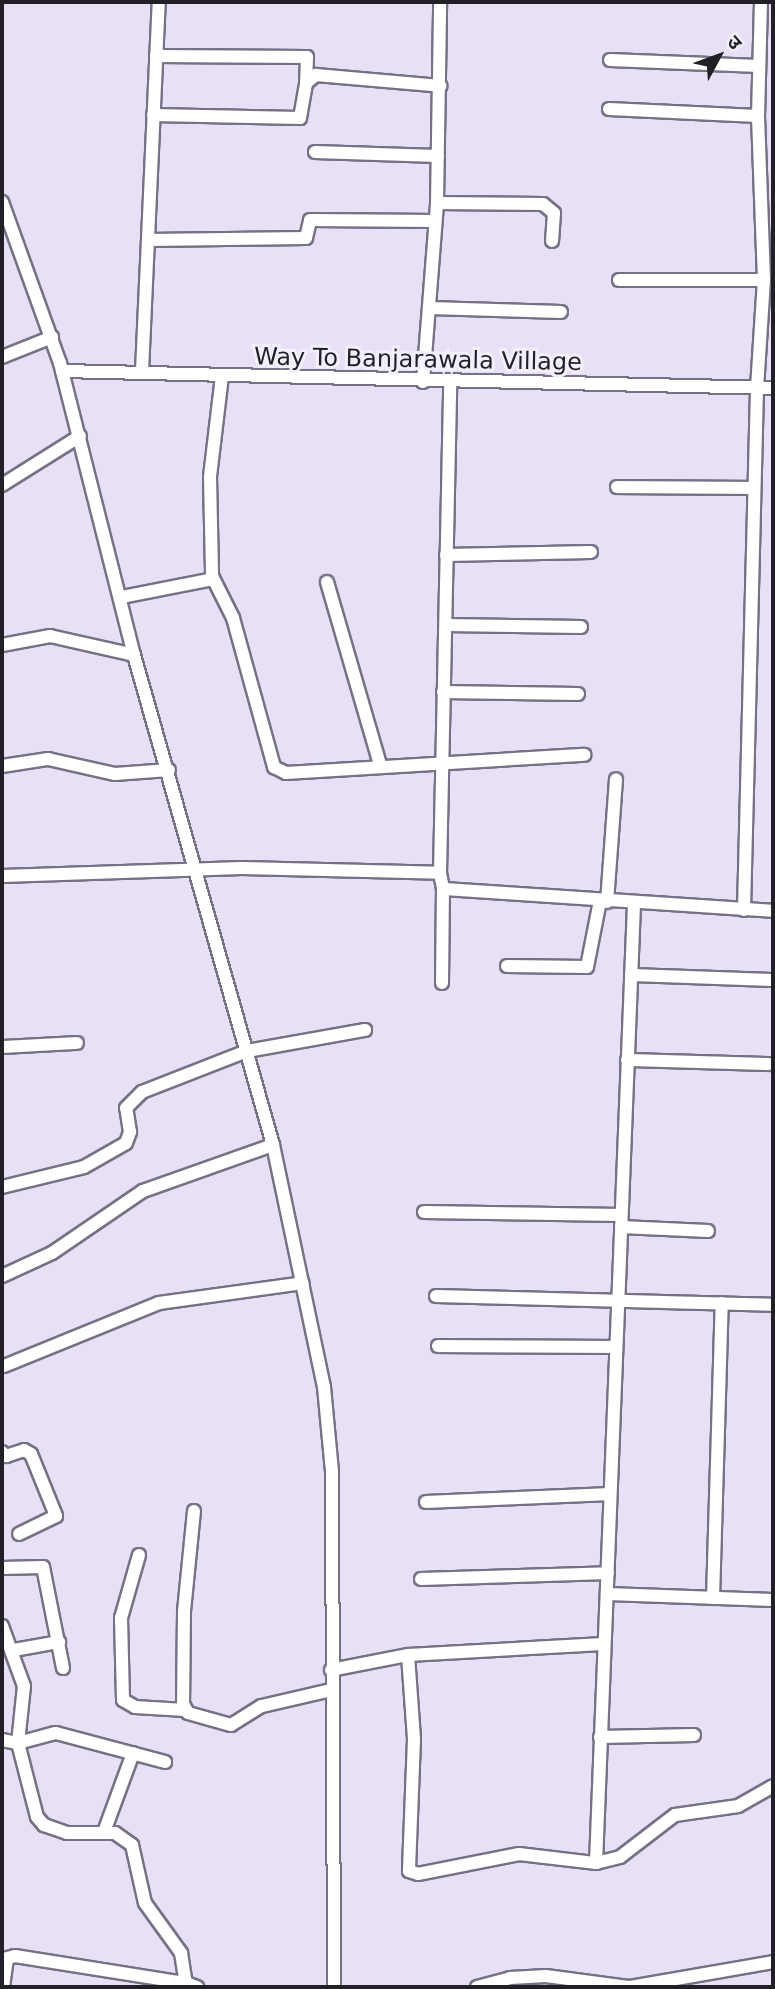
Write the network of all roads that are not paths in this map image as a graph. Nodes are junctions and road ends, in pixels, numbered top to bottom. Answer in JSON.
{"nodes":[{"id":1,"x":159,"y":2,"type":"edge"},
{"id":2,"x":440,"y":2,"type":"edge"},
{"id":3,"x":761,"y":2,"type":"edge"},
{"id":4,"x":156,"y":56,"type":"junction"},
{"id":5,"x":610,"y":60,"type":"dead end"},
{"id":6,"x":759,"y":66,"type":"junction"},
{"id":7,"x":306,"y":83,"type":"junction"},
{"id":8,"x":441,"y":86,"type":"junction"},
{"id":9,"x":609,"y":109,"type":"dead end"},
{"id":10,"x":153,"y":115,"type":"junction"},
{"id":11,"x":758,"y":116,"type":"junction"},
{"id":12,"x":315,"y":152,"type":"dead end"},
{"id":13,"x":438,"y":156,"type":"junction"},
{"id":14,"x":768,"y":200,"type":"edge"},
{"id":15,"x":2,"y":202,"type":"edge"},
{"id":16,"x":437,"y":203,"type":"junction"},
{"id":17,"x":435,"y":221,"type":"junction"},
{"id":18,"x":148,"y":240,"type":"junction"},
{"id":19,"x":552,"y":241,"type":"dead end"},
{"id":20,"x":618,"y":279,"type":"dead end"},
{"id":21,"x":764,"y":280,"type":"junction"},
{"id":22,"x":430,"y":308,"type":"junction"},
{"id":23,"x":561,"y":312,"type":"dead end"},
{"id":24,"x":52,"y":337,"type":"junction"},
{"id":25,"x":2,"y":358,"type":"edge"},
{"id":26,"x":62,"y":370,"type":"junction"},
{"id":27,"x":142,"y":371,"type":"junction"},
{"id":28,"x":222,"y":376,"type":"junction"},
{"id":29,"x":423,"y":382,"type":"junction"},
{"id":30,"x":450,"y":382,"type":"junction"},
{"id":31,"x":757,"y":388,"type":"junction"},
{"id":32,"x":773,"y":388,"type":"edge"},
{"id":33,"x":79,"y":436,"type":"junction"},
{"id":34,"x":2,"y":485,"type":"edge"},
{"id":35,"x":617,"y":487,"type":"dead end"},
{"id":36,"x":754,"y":488,"type":"junction"},
{"id":37,"x":591,"y":552,"type":"dead end"},
{"id":38,"x":446,"y":555,"type":"junction"},
{"id":39,"x":213,"y":579,"type":"junction"},
{"id":40,"x":327,"y":582,"type":"dead end"},
{"id":41,"x":122,"y":597,"type":"junction"},
{"id":42,"x":446,"y":625,"type":"junction"},
{"id":43,"x":581,"y":627,"type":"dead end"},
{"id":44,"x":2,"y":645,"type":"edge"},
{"id":45,"x":135,"y":655,"type":"junction"},
{"id":46,"x":443,"y":692,"type":"junction"},
{"id":47,"x":578,"y":694,"type":"dead end"},
{"id":48,"x":584,"y":755,"type":"dead end"},
{"id":49,"x":441,"y":763,"type":"junction"},
{"id":50,"x":380,"y":764,"type":"junction"},
{"id":51,"x":2,"y":766,"type":"edge"},
{"id":52,"x":169,"y":770,"type":"junction"},
{"id":53,"x":616,"y":779,"type":"dead end"},
{"id":54,"x":194,"y":873,"type":"junction"},
{"id":55,"x":440,"y":873,"type":"junction"},
{"id":56,"x":2,"y":876,"type":"edge"},
{"id":57,"x":443,"y":889,"type":"junction"},
{"id":58,"x":604,"y":902,"type":"junction"},
{"id":59,"x":634,"y":905,"type":"junction"},
{"id":60,"x":744,"y":909,"type":"junction"},
{"id":61,"x":773,"y":911,"type":"edge"},
{"id":62,"x":507,"y":966,"type":"dead end"},
{"id":63,"x":631,"y":975,"type":"junction"},
{"id":64,"x":773,"y":980,"type":"edge"},
{"id":65,"x":442,"y":983,"type":"dead end"},
{"id":66,"x":365,"y":1030,"type":"dead end"},
{"id":67,"x":77,"y":1043,"type":"dead end"},
{"id":68,"x":2,"y":1047,"type":"edge"},
{"id":69,"x":247,"y":1051,"type":"junction"},
{"id":70,"x":627,"y":1060,"type":"junction"},
{"id":71,"x":769,"y":1065,"type":"dead end"},
{"id":72,"x":272,"y":1145,"type":"junction"},
{"id":73,"x":2,"y":1186,"type":"edge"},
{"id":74,"x":424,"y":1212,"type":"dead end"},
{"id":75,"x":621,"y":1221,"type":"junction"},
{"id":76,"x":708,"y":1231,"type":"dead end"},
{"id":77,"x":2,"y":1276,"type":"edge"},
{"id":78,"x":303,"y":1283,"type":"junction"},
{"id":79,"x":436,"y":1296,"type":"dead end"},
{"id":80,"x":618,"y":1299,"type":"junction"},
{"id":81,"x":723,"y":1303,"type":"junction"},
{"id":82,"x":773,"y":1304,"type":"edge"},
{"id":83,"x":438,"y":1346,"type":"dead end"},
{"id":84,"x":614,"y":1347,"type":"junction"},
{"id":85,"x":4,"y":1366,"type":"dead end"},
{"id":86,"x":2,"y":1452,"type":"edge"},
{"id":87,"x":610,"y":1494,"type":"junction"},
{"id":88,"x":426,"y":1502,"type":"dead end"},
{"id":89,"x":194,"y":1511,"type":"dead end"},
{"id":90,"x":19,"y":1534,"type":"dead end"},
{"id":91,"x":139,"y":1555,"type":"dead end"},
{"id":92,"x":2,"y":1568,"type":"edge"},
{"id":93,"x":608,"y":1573,"type":"junction"},
{"id":94,"x":421,"y":1579,"type":"dead end"},
{"id":95,"x":608,"y":1594,"type":"junction"},
{"id":96,"x":713,"y":1598,"type":"junction"},
{"id":97,"x":773,"y":1600,"type":"edge"},
{"id":98,"x":2,"y":1626,"type":"edge"},
{"id":99,"x":59,"y":1642,"type":"junction"},
{"id":100,"x":603,"y":1644,"type":"junction"},
{"id":101,"x":14,"y":1650,"type":"junction"},
{"id":102,"x":408,"y":1655,"type":"junction"},
{"id":103,"x":63,"y":1668,"type":"dead end"},
{"id":104,"x":331,"y":1670,"type":"junction"},
{"id":105,"x":331,"y":1690,"type":"junction"},
{"id":106,"x":185,"y":1710,"type":"junction"},
{"id":107,"x":694,"y":1735,"type":"dead end"},
{"id":108,"x":600,"y":1737,"type":"junction"},
{"id":109,"x":2,"y":1740,"type":"edge"},
{"id":110,"x":18,"y":1743,"type":"junction"},
{"id":111,"x":134,"y":1753,"type":"junction"},
{"id":112,"x":165,"y":1762,"type":"dead end"},
{"id":113,"x":773,"y":1786,"type":"edge"},
{"id":114,"x":104,"y":1832,"type":"junction"},
{"id":115,"x":596,"y":1863,"type":"junction"},
{"id":116,"x":773,"y":1962,"type":"edge"},
{"id":117,"x":189,"y":1986,"type":"edge"},
{"id":118,"x":3,"y":1987,"type":"edge"},
{"id":119,"x":334,"y":1987,"type":"edge"},
{"id":120,"x":477,"y":1987,"type":"edge"}],
"edges":[{"from":1,"to":4,"type":"street"},
{"from":2,"to":8,"type":"street"},
{"from":3,"to":6,"type":"street"},
{"from":4,"to":7,"type":"street"},
{"from":4,"to":10,"type":"street"},
{"from":5,"to":6,"type":"street"},
{"from":6,"to":11,"type":"street"},
{"from":7,"to":8,"type":"street"},
{"from":7,"to":10,"type":"street"},
{"from":8,"to":13,"type":"street"},
{"from":9,"to":11,"type":"street"},
{"from":10,"to":18,"type":"street"},
{"from":11,"to":14,"type":"street"},
{"from":12,"to":13,"type":"street"},
{"from":13,"to":16,"type":"street"},
{"from":14,"to":21,"type":"street"},
{"from":15,"to":24,"type":"street"},
{"from":16,"to":17,"type":"street"},
{"from":16,"to":19,"type":"street"},
{"from":17,"to":18,"type":"street"},
{"from":17,"to":22,"type":"street"},
{"from":18,"to":27,"type":"street"},
{"from":20,"to":21,"type":"street"},
{"from":21,"to":31,"type":"street"},
{"from":22,"to":23,"type":"street"},
{"from":22,"to":29,"type":"street"},
{"from":24,"to":25,"type":"street"},
{"from":24,"to":26,"type":"street"},
{"from":26,"to":27,"type":"street","name":"Way To Banjarawala Village"},
{"from":26,"to":33,"type":"street"},
{"from":27,"to":28,"type":"street","name":"Way To Banjarawala Village"},
{"from":28,"to":29,"type":"street","name":"Way To Banjarawala Village"},
{"from":28,"to":39,"type":"street"},
{"from":29,"to":30,"type":"street","name":"Way To Banjarawala Village"},
{"from":30,"to":31,"type":"street","name":"Way To Banjarawala Village"},
{"from":30,"to":38,"type":"street"},
{"from":31,"to":32,"type":"street","name":"Way To Banjarawala Village"},
{"from":31,"to":36,"type":"street"},
{"from":33,"to":34,"type":"street"},
{"from":33,"to":41,"type":"street"},
{"from":35,"to":36,"type":"street"},
{"from":36,"to":60,"type":"street"},
{"from":37,"to":38,"type":"street"},
{"from":38,"to":42,"type":"street"},
{"from":39,"to":41,"type":"street"},
{"from":39,"to":50,"type":"street"},
{"from":40,"to":50,"type":"street"},
{"from":41,"to":45,"type":"street"},
{"from":42,"to":43,"type":"street"},
{"from":42,"to":46,"type":"street"},
{"from":44,"to":45,"type":"street"},
{"from":45,"to":52,"type":"street"},
{"from":46,"to":47,"type":"street"},
{"from":46,"to":49,"type":"street"},
{"from":48,"to":49,"type":"street"},
{"from":49,"to":50,"type":"street"},
{"from":49,"to":55,"type":"street"},
{"from":51,"to":52,"type":"street"},
{"from":52,"to":54,"type":"street"},
{"from":53,"to":58,"type":"street"},
{"from":54,"to":55,"type":"street"},
{"from":54,"to":56,"type":"street"},
{"from":54,"to":69,"type":"street"},
{"from":55,"to":57,"type":"street"},
{"from":57,"to":58,"type":"street"},
{"from":57,"to":65,"type":"street"},
{"from":58,"to":59,"type":"street"},
{"from":58,"to":62,"type":"street"},
{"from":59,"to":60,"type":"street"},
{"from":59,"to":63,"type":"street"},
{"from":60,"to":61,"type":"street"},
{"from":63,"to":64,"type":"street"},
{"from":63,"to":70,"type":"street"},
{"from":66,"to":69,"type":"street"},
{"from":67,"to":68,"type":"street"},
{"from":69,"to":72,"type":"street"},
{"from":69,"to":73,"type":"street"},
{"from":70,"to":71,"type":"street"},
{"from":70,"to":75,"type":"street"},
{"from":72,"to":77,"type":"street"},
{"from":72,"to":78,"type":"street"},
{"from":74,"to":75,"type":"street"},
{"from":75,"to":76,"type":"street"},
{"from":75,"to":80,"type":"street"},
{"from":78,"to":85,"type":"street"},
{"from":78,"to":104,"type":"street"},
{"from":79,"to":80,"type":"street"},
{"from":80,"to":81,"type":"street"},
{"from":80,"to":84,"type":"street"},
{"from":81,"to":82,"type":"street"},
{"from":81,"to":96,"type":"street"},
{"from":83,"to":84,"type":"street"},
{"from":84,"to":87,"type":"street"},
{"from":86,"to":90,"type":"street"},
{"from":87,"to":88,"type":"street"},
{"from":87,"to":93,"type":"street"},
{"from":89,"to":106,"type":"street"},
{"from":91,"to":106,"type":"street"},
{"from":92,"to":99,"type":"street"},
{"from":93,"to":94,"type":"street"},
{"from":93,"to":95,"type":"street"},
{"from":95,"to":96,"type":"street"},
{"from":95,"to":100,"type":"street"},
{"from":96,"to":97,"type":"street"},
{"from":98,"to":101,"type":"street"},
{"from":99,"to":101,"type":"street"},
{"from":99,"to":103,"type":"street"},
{"from":100,"to":102,"type":"street"},
{"from":100,"to":108,"type":"street"},
{"from":101,"to":110,"type":"street"},
{"from":102,"to":104,"type":"street"},
{"from":102,"to":115,"type":"street"},
{"from":104,"to":105,"type":"street"},
{"from":105,"to":106,"type":"street"},
{"from":105,"to":119,"type":"street"},
{"from":107,"to":108,"type":"street"},
{"from":108,"to":115,"type":"street"},
{"from":109,"to":110,"type":"street"},
{"from":110,"to":111,"type":"street"},
{"from":110,"to":114,"type":"street"},
{"from":111,"to":112,"type":"street"},
{"from":111,"to":114,"type":"street"},
{"from":113,"to":115,"type":"street"},
{"from":114,"to":117,"type":"street"},
{"from":116,"to":120,"type":"street"},
{"from":117,"to":118,"type":"street"}]}
